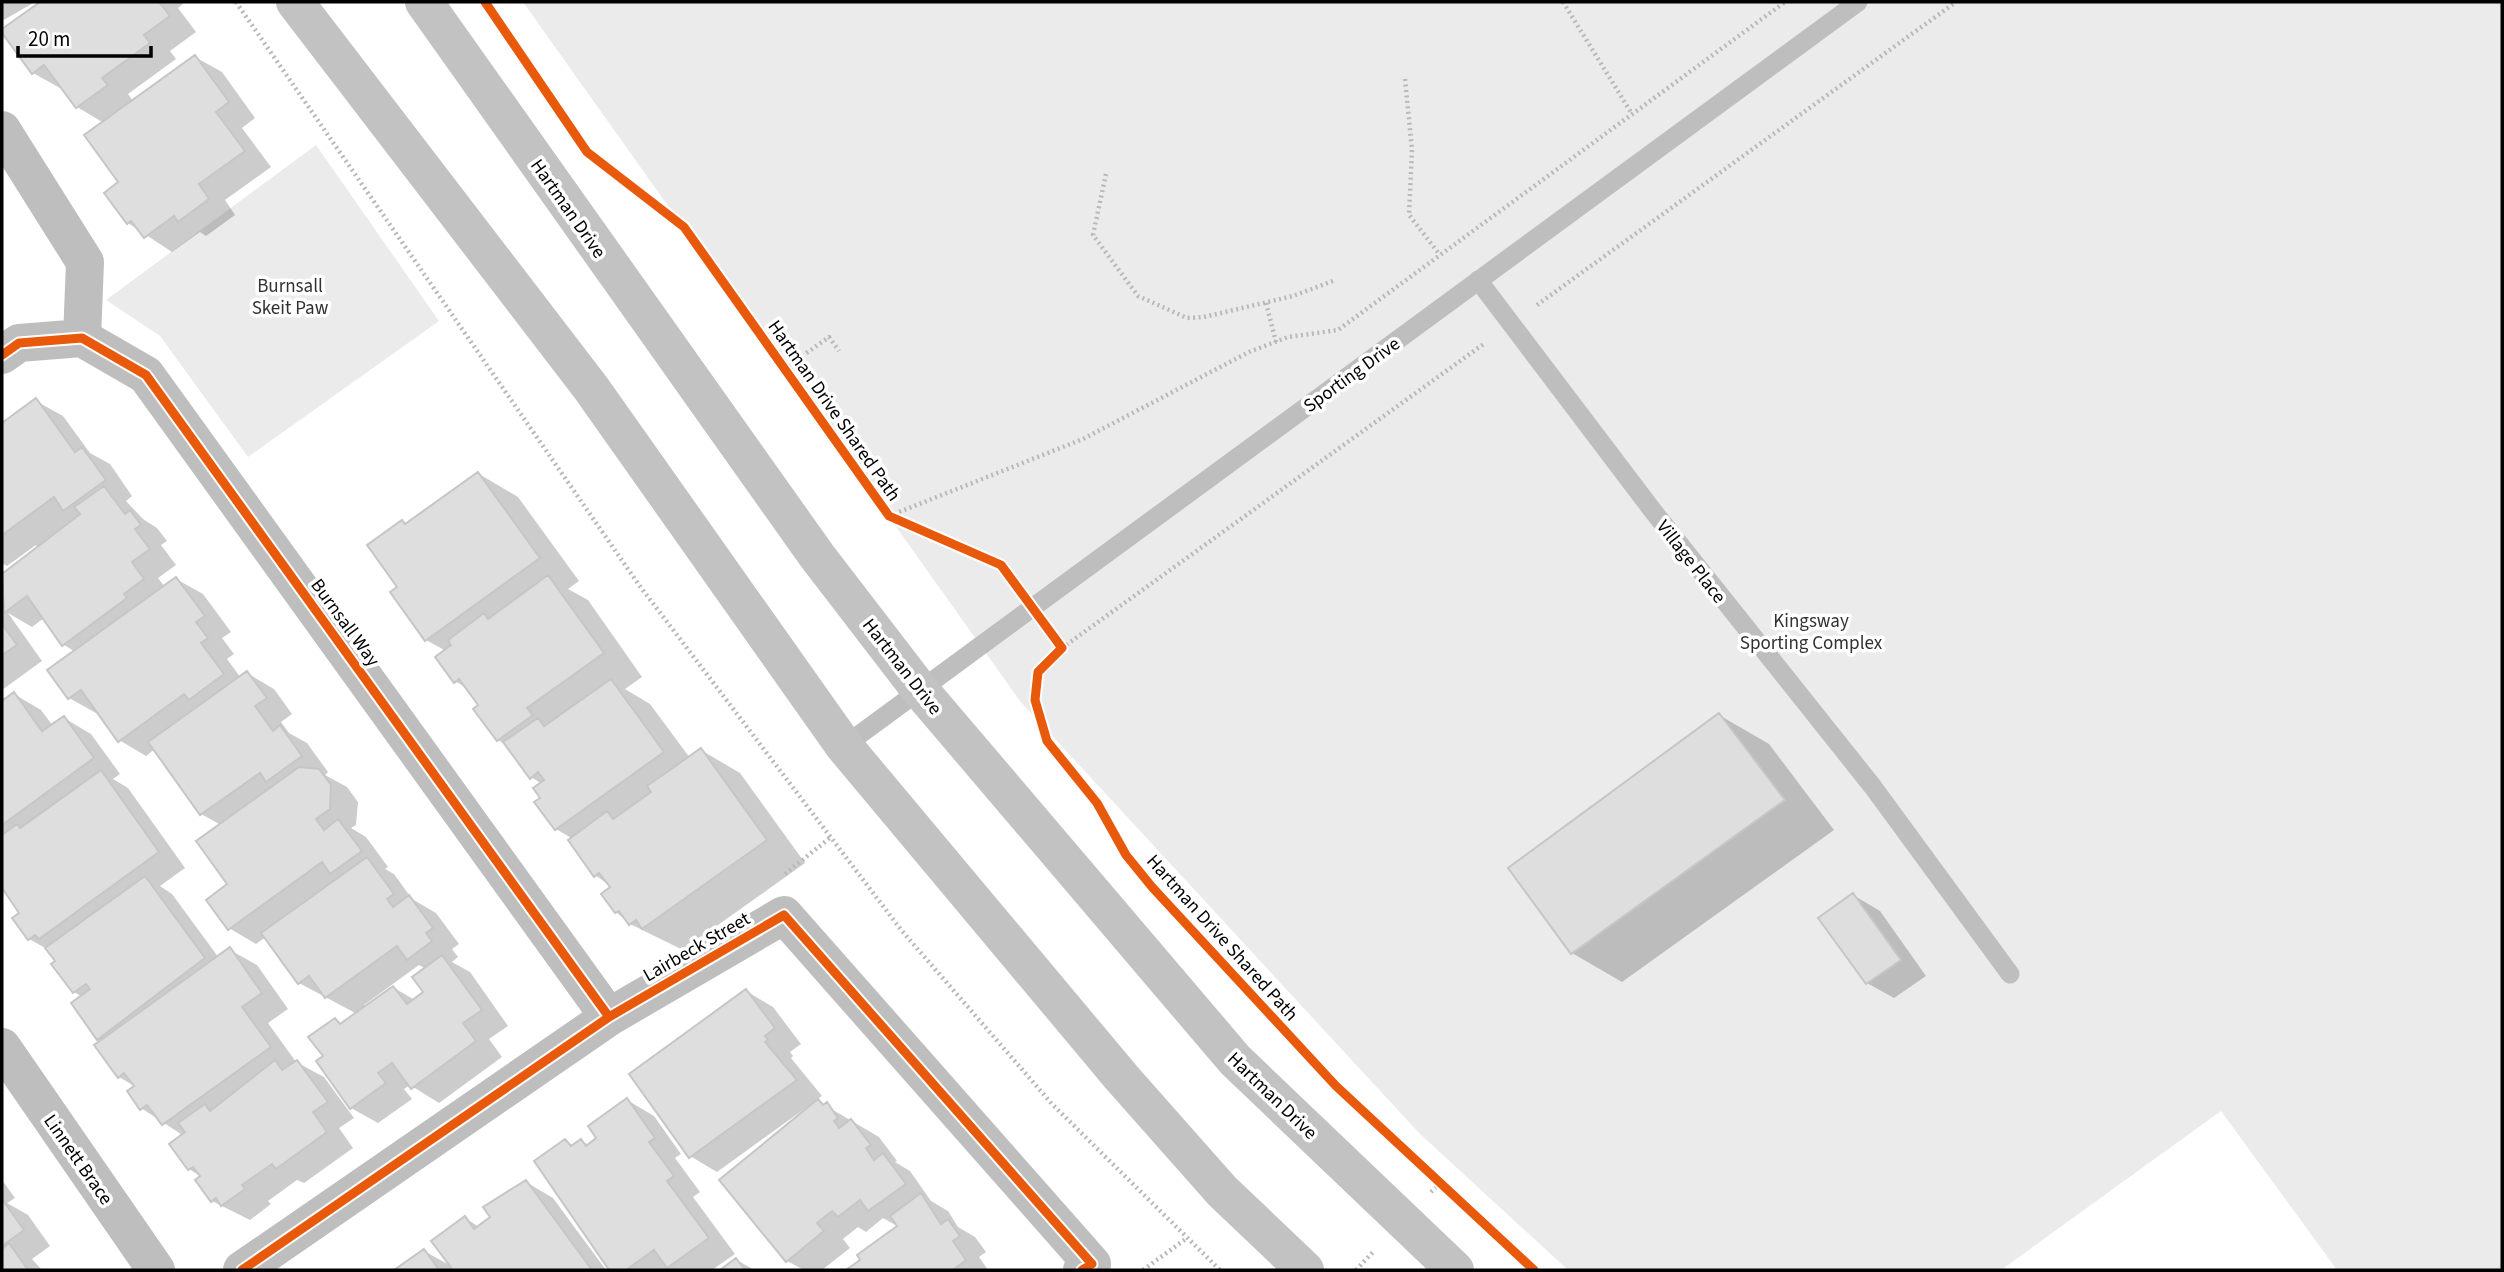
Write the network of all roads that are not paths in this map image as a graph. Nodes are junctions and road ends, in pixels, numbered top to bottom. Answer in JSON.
{"nodes":[{"id":1,"x":295,"y":2,"type":"edge"},
{"id":2,"x":424,"y":2,"type":"edge"},
{"id":3,"x":1858,"y":2,"type":"edge"},
{"id":4,"x":2,"y":131,"type":"edge"},
{"id":5,"x":1478,"y":280,"type":"junction"},
{"id":6,"x":82,"y":338,"type":"junction"},
{"id":7,"x":2,"y":355,"type":"edge"},
{"id":8,"x":920,"y":690,"type":"junction"},
{"id":9,"x":844,"y":746,"type":"junction"},
{"id":10,"x":2010,"y":974,"type":"dead end"},
{"id":11,"x":609,"y":1017,"type":"junction"},
{"id":12,"x":2,"y":1047,"type":"edge"},
{"id":13,"x":1087,"y":1267,"type":"edge"},
{"id":14,"x":156,"y":1270,"type":"edge"},
{"id":15,"x":242,"y":1270,"type":"edge"},
{"id":16,"x":1305,"y":1270,"type":"edge"},
{"id":17,"x":1455,"y":1270,"type":"edge"}],
"edges":[{"from":1,"to":9,"type":"main road"},
{"from":2,"to":8,"type":"main road","name":"Hartman Drive"},
{"from":3,"to":5,"type":"lane","name":"Sporting Drive"},
{"from":4,"to":6,"type":"street"},
{"from":5,"to":8,"type":"lane","name":"Sporting Drive"},
{"from":5,"to":10,"type":"lane","name":"Village Place"},
{"from":6,"to":7,"type":"street"},
{"from":6,"to":11,"type":"street","name":"Burnsall Way"},
{"from":8,"to":9,"type":"lane","name":"Sporting Drive"},
{"from":8,"to":17,"type":"main road","name":"Hartman Drive"},
{"from":9,"to":16,"type":"main road"},
{"from":11,"to":13,"type":"street","name":"Lairbeck Street"},
{"from":11,"to":15,"type":"street","name":"Lairbeck Street"},
{"from":12,"to":14,"type":"street","name":"Linnett Brace"}]}
